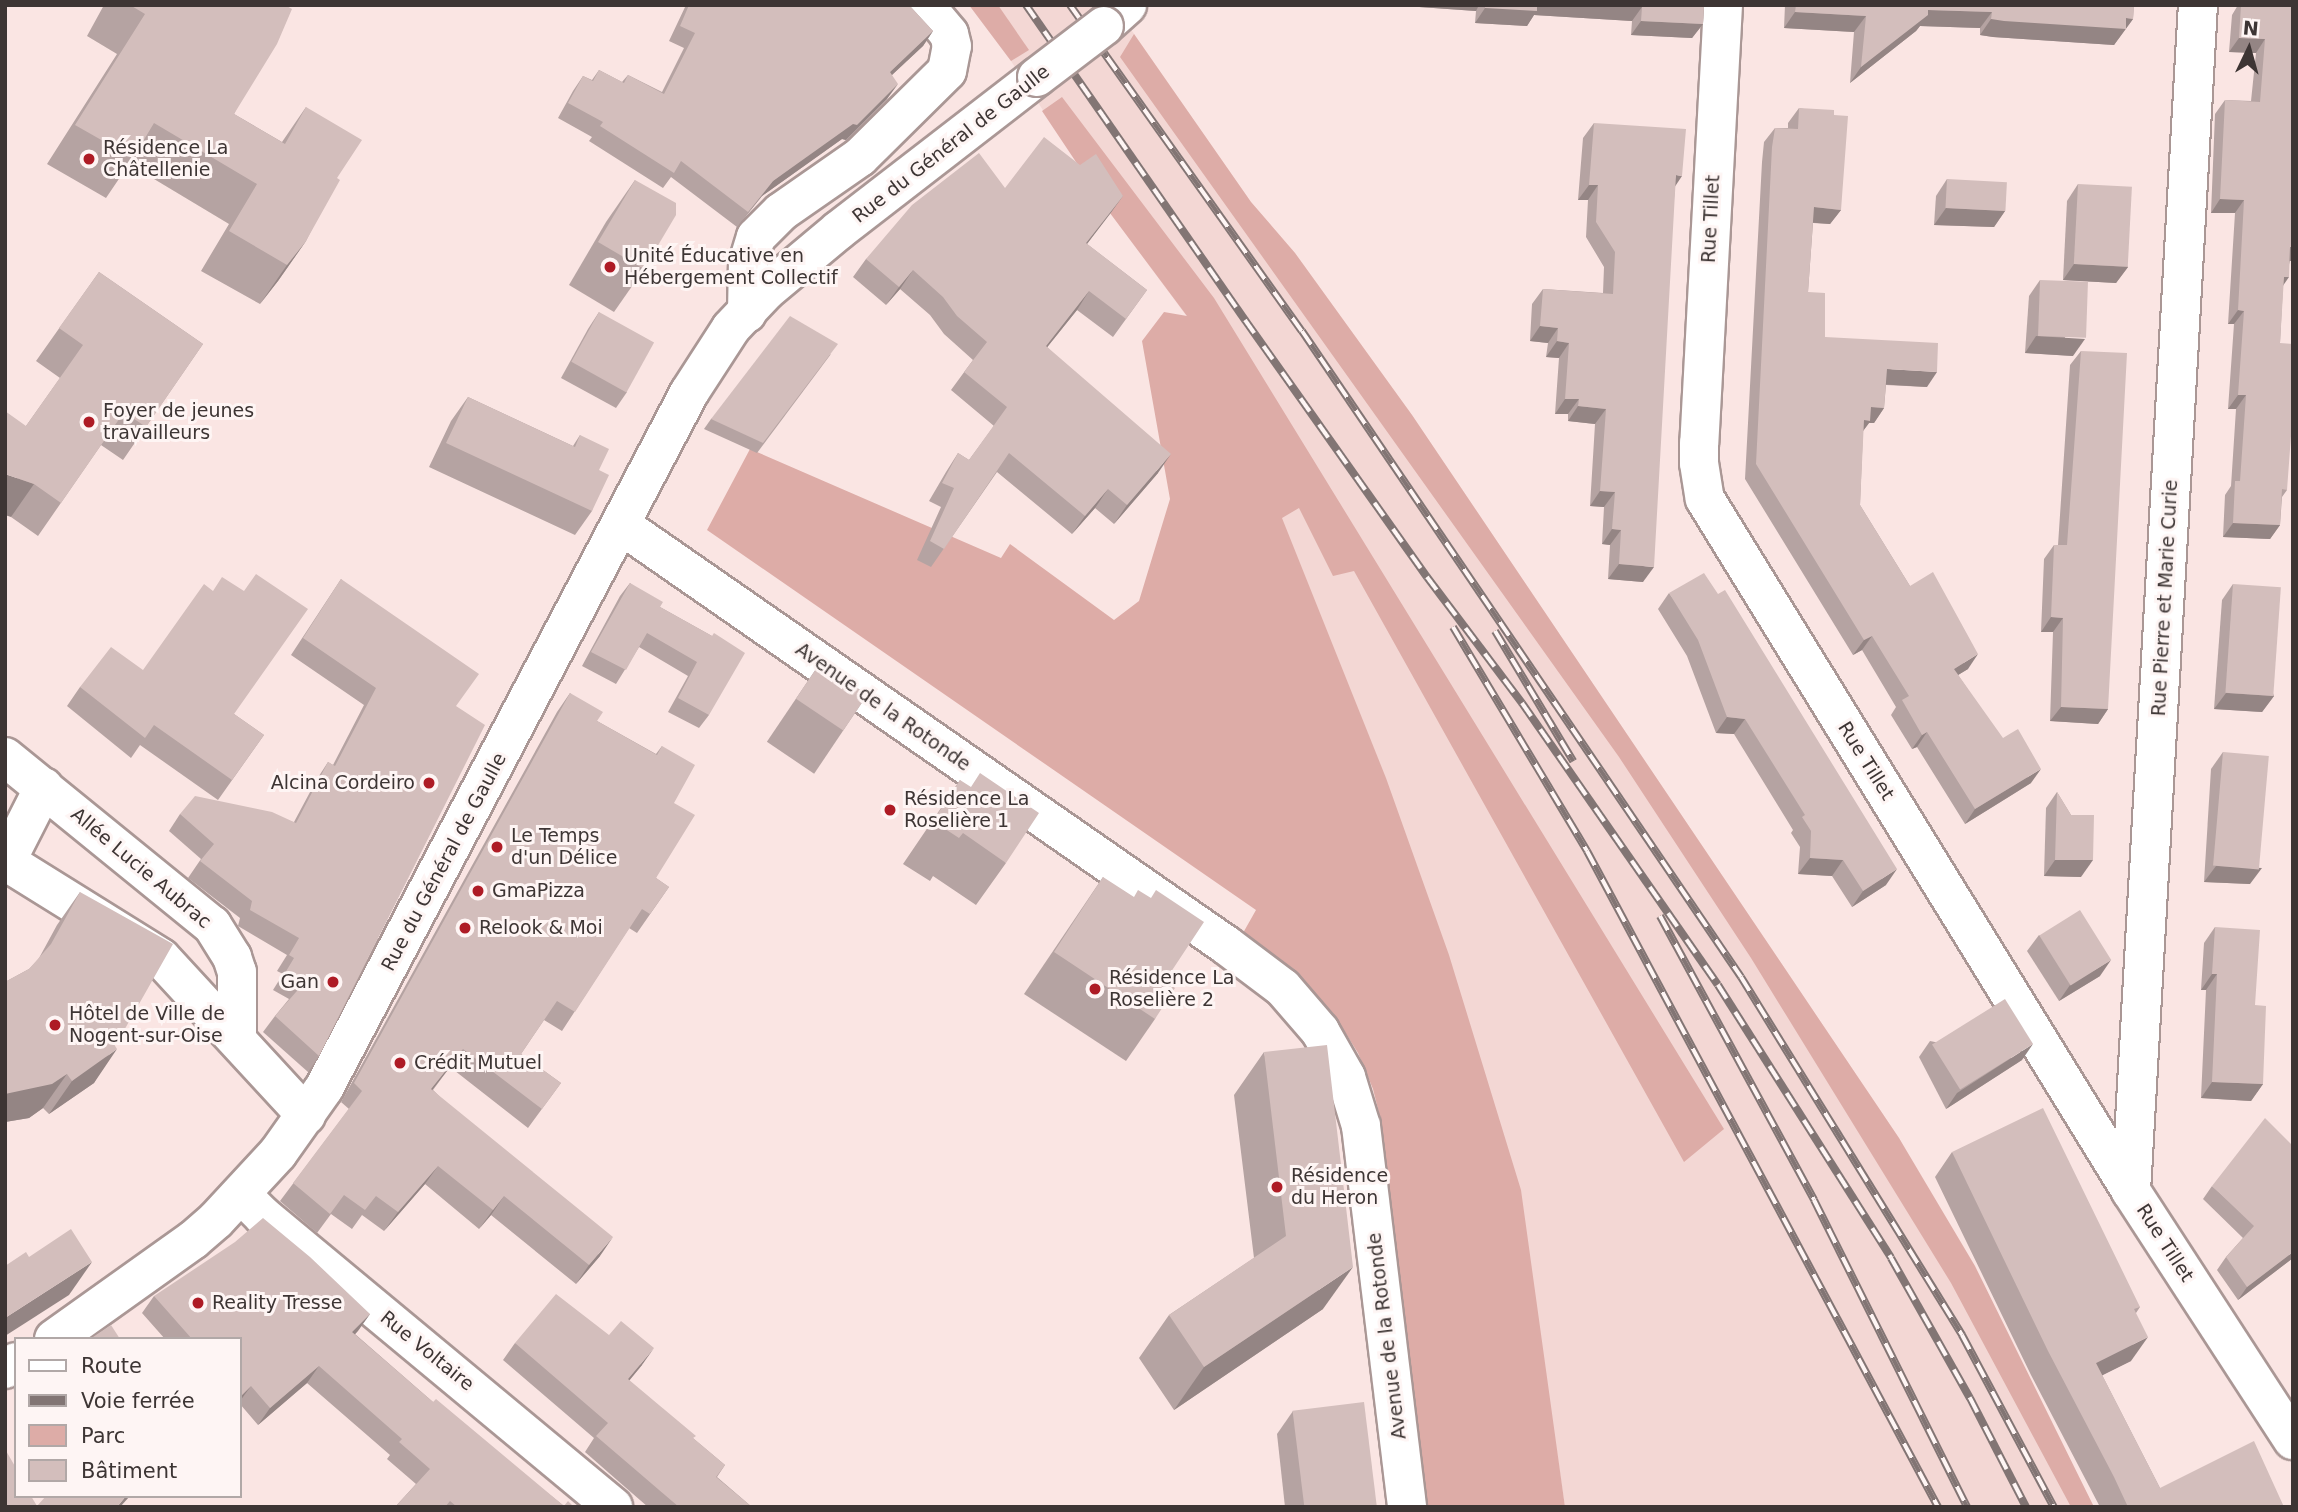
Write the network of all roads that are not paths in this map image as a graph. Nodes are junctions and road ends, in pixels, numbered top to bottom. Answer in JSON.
{"nodes":[{"id":1,"x":925,"y":5,"type":"edge"},
{"id":2,"x":1723,"y":5,"type":"edge"},
{"id":3,"x":2198,"y":5,"type":"edge"},
{"id":4,"x":1116,"y":16,"type":"edge"},
{"id":5,"x":747,"y":313,"type":"junction"},
{"id":6,"x":621,"y":525,"type":"junction"},
{"id":7,"x":5,"y":757,"type":"edge"},
{"id":8,"x":44,"y":787,"type":"junction"},
{"id":9,"x":6,"y":863,"type":"edge"},
{"id":10,"x":237,"y":1038,"type":"junction"},
{"id":11,"x":306,"y":1115,"type":"junction"},
{"id":12,"x":2131,"y":1191,"type":"junction"},
{"id":13,"x":241,"y":1194,"type":"junction"},
{"id":14,"x":57,"y":1337,"type":"edge"},
{"id":15,"x":2293,"y":1440,"type":"edge"},
{"id":16,"x":613,"y":1507,"type":"edge"},
{"id":17,"x":1407,"y":1507,"type":"edge"}],
"edges":[{"from":1,"to":5,"type":"street"},
{"from":2,"to":12,"type":"street","name":"Rue Tillet"},
{"from":3,"to":12,"type":"street","name":"Rue Pierre et Marie Curie"},
{"from":4,"to":5,"type":"street","name":"Rue du Général de Gaulle","bridge":true},
{"from":5,"to":6,"type":"street","name":"Rue du Général de Gaulle"},
{"from":6,"to":11,"type":"street","name":"Rue du Général de Gaulle"},
{"from":6,"to":17,"type":"street","name":"Avenue de la Rotonde"},
{"from":7,"to":8,"type":"street","name":"Allée Lucie Aubrac"},
{"from":8,"to":9,"type":"street"},
{"from":8,"to":10,"type":"street","name":"Allée Lucie Aubrac"},
{"from":9,"to":10,"type":"street"},
{"from":10,"to":11,"type":"street"},
{"from":11,"to":13,"type":"street","name":"Rue du Général de Gaulle"},
{"from":12,"to":15,"type":"street","name":"Rue Tillet"},
{"from":13,"to":14,"type":"street","name":"Rue du Général de Gaulle"},
{"from":13,"to":16,"type":"street","name":"Rue Voltaire"}]}
